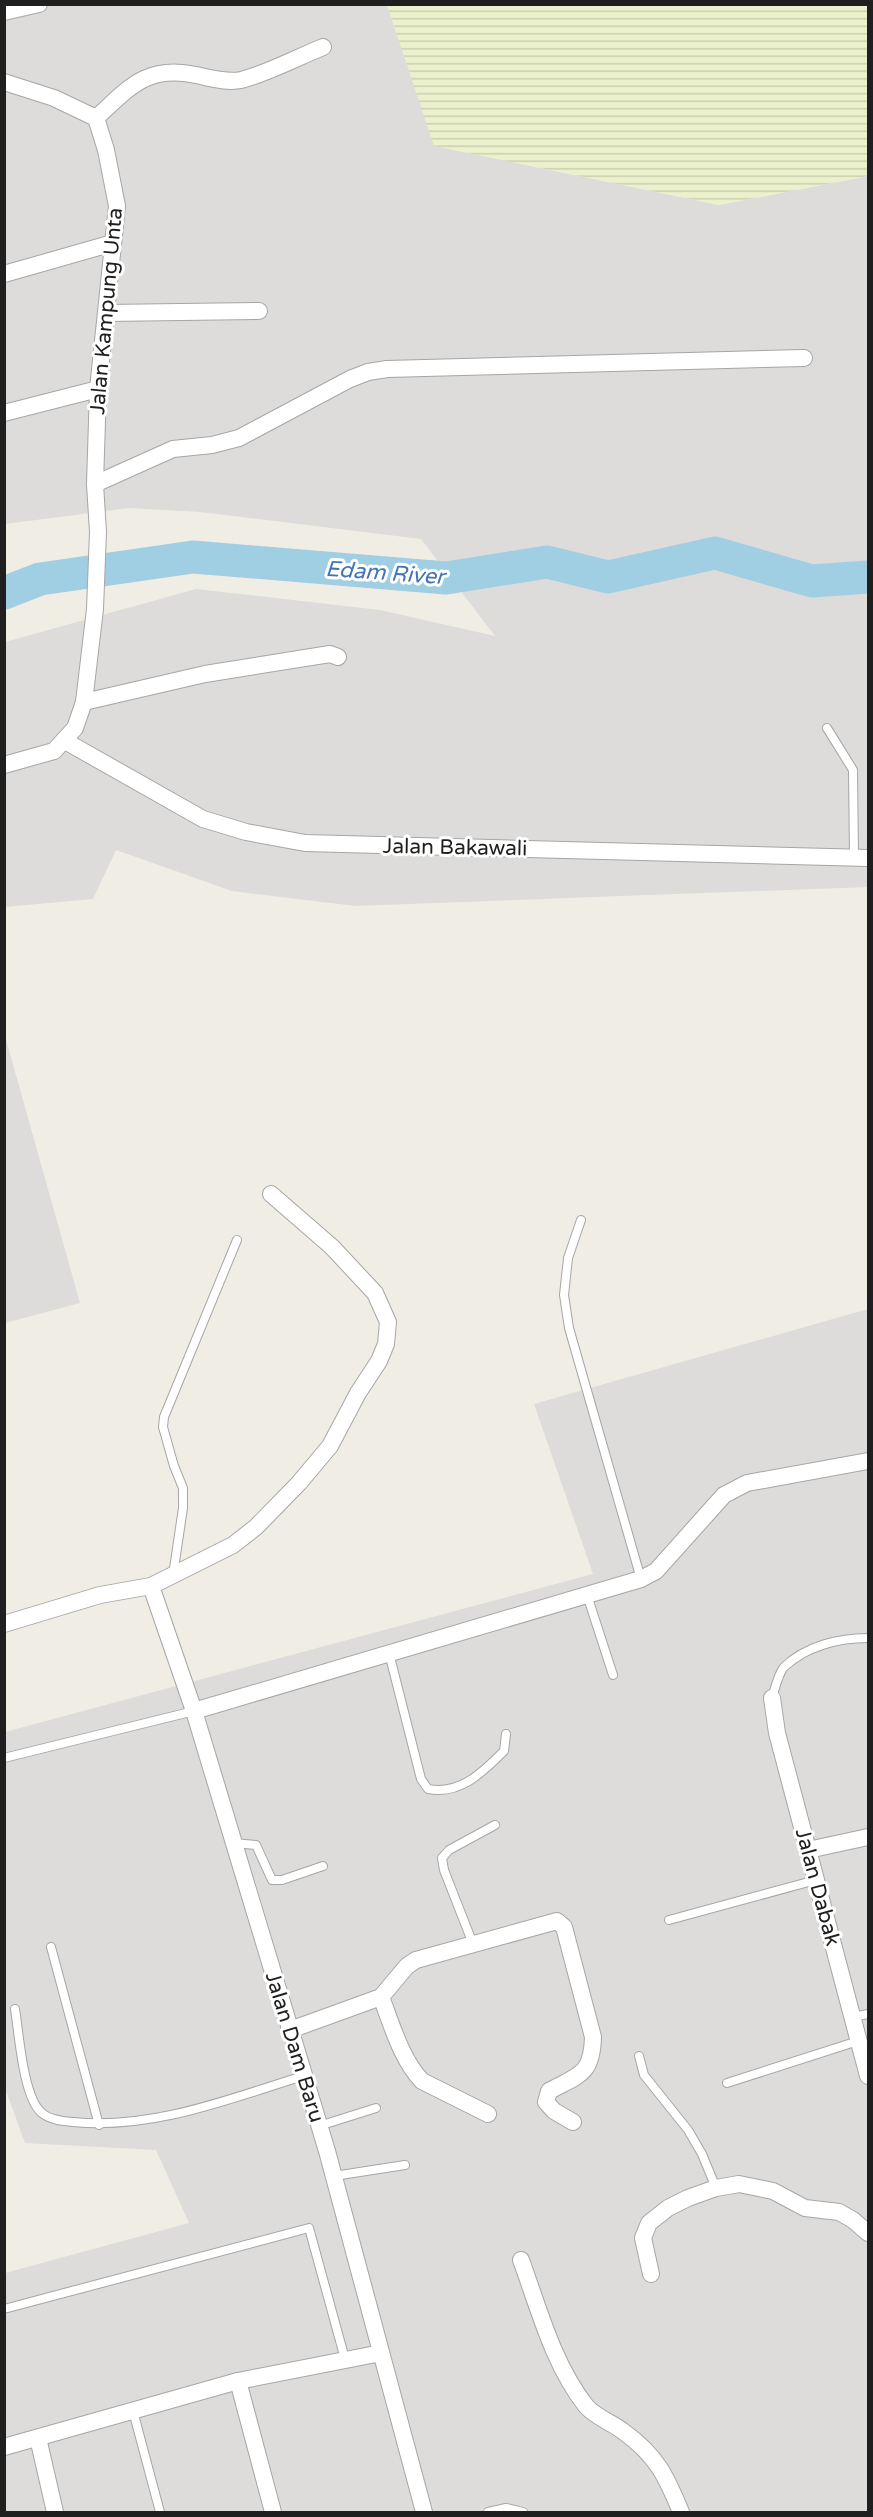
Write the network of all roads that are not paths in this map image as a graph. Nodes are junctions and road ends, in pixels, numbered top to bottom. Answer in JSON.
{"nodes":[{"id":1,"x":39,"y":4,"type":"edge"},
{"id":2,"x":4,"y":12,"type":"edge"},
{"id":3,"x":323,"y":47,"type":"dead end"},
{"id":4,"x":4,"y":82,"type":"edge"},
{"id":5,"x":96,"y":118,"type":"junction"},
{"id":6,"x":113,"y":243,"type":"junction"},
{"id":7,"x":4,"y":274,"type":"edge"},
{"id":8,"x":259,"y":311,"type":"dead end"},
{"id":9,"x":106,"y":313,"type":"junction"},
{"id":10,"x":804,"y":358,"type":"dead end"},
{"id":11,"x":98,"y":389,"type":"junction"},
{"id":12,"x":4,"y":414,"type":"edge"},
{"id":13,"x":96,"y":484,"type":"junction"},
{"id":14,"x":338,"y":657,"type":"dead end"},
{"id":15,"x":84,"y":702,"type":"junction"},
{"id":16,"x":827,"y":728,"type":"dead end"},
{"id":17,"x":65,"y":741,"type":"junction"},
{"id":18,"x":4,"y":765,"type":"edge"},
{"id":19,"x":861,"y":858,"type":"edge"},
{"id":20,"x":271,"y":1194,"type":"dead end"},
{"id":21,"x":581,"y":1220,"type":"dead end"},
{"id":22,"x":237,"y":1240,"type":"dead end"},
{"id":23,"x":868,"y":1461,"type":"edge"},
{"id":24,"x":173,"y":1576,"type":"junction"},
{"id":25,"x":641,"y":1579,"type":"junction"},
{"id":26,"x":151,"y":1586,"type":"junction"},
{"id":27,"x":587,"y":1595,"type":"junction"},
{"id":28,"x":4,"y":1624,"type":"edge"},
{"id":29,"x":868,"y":1638,"type":"edge"},
{"id":30,"x":389,"y":1653,"type":"junction"},
{"id":31,"x":613,"y":1675,"type":"dead end"},
{"id":32,"x":771,"y":1698,"type":"joint"},
{"id":33,"x":194,"y":1711,"type":"junction"},
{"id":34,"x":506,"y":1734,"type":"dead end"},
{"id":35,"x":4,"y":1758,"type":"edge"},
{"id":36,"x":495,"y":1825,"type":"dead end"},
{"id":37,"x":868,"y":1837,"type":"edge"},
{"id":38,"x":234,"y":1843,"type":"junction"},
{"id":39,"x":808,"y":1850,"type":"junction"},
{"id":40,"x":323,"y":1866,"type":"dead end"},
{"id":41,"x":816,"y":1880,"type":"junction"},
{"id":42,"x":669,"y":1920,"type":"dead end"},
{"id":43,"x":473,"y":1944,"type":"junction"},
{"id":44,"x":51,"y":1947,"type":"dead end"},
{"id":45,"x":381,"y":1997,"type":"junction"},
{"id":46,"x":15,"y":2009,"type":"dead end"},
{"id":47,"x":861,"y":2016,"type":"edge"},
{"id":48,"x":290,"y":2030,"type":"junction"},
{"id":49,"x":858,"y":2041,"type":"junction"},
{"id":50,"x":639,"y":2056,"type":"dead end"},
{"id":51,"x":303,"y":2076,"type":"junction"},
{"id":52,"x":868,"y":2076,"type":"edge"},
{"id":53,"x":726,"y":2083,"type":"dead end"},
{"id":54,"x":376,"y":2108,"type":"dead end"},
{"id":55,"x":488,"y":2114,"type":"dead end"},
{"id":56,"x":573,"y":2122,"type":"dead end"},
{"id":57,"x":99,"y":2124,"type":"junction"},
{"id":58,"x":319,"y":2126,"type":"junction"},
{"id":59,"x":405,"y":2165,"type":"dead end"},
{"id":60,"x":334,"y":2176,"type":"junction"},
{"id":61,"x":716,"y":2188,"type":"junction"},
{"id":62,"x":868,"y":2233,"type":"edge"},
{"id":63,"x":521,"y":2260,"type":"dead end"},
{"id":64,"x":651,"y":2274,"type":"dead end"},
{"id":65,"x":4,"y":2309,"type":"edge"},
{"id":66,"x":381,"y":2353,"type":"junction"},
{"id":67,"x":345,"y":2359,"type":"junction"},
{"id":68,"x":238,"y":2381,"type":"junction"},
{"id":69,"x":133,"y":2411,"type":"junction"},
{"id":70,"x":38,"y":2438,"type":"junction"},
{"id":71,"x":4,"y":2447,"type":"edge"},
{"id":72,"x":55,"y":2512,"type":"edge"},
{"id":73,"x":160,"y":2512,"type":"edge"},
{"id":74,"x":273,"y":2512,"type":"edge"},
{"id":75,"x":424,"y":2512,"type":"edge"},
{"id":76,"x":488,"y":2512,"type":"edge"},
{"id":77,"x":523,"y":2512,"type":"edge"},
{"id":78,"x":681,"y":2512,"type":"edge"}],
"edges":[{"from":1,"to":2,"type":"street"},
{"from":3,"to":5,"type":"street"},
{"from":4,"to":5,"type":"street"},
{"from":5,"to":6,"type":"street","name":"Jalan Kampung Unta"},
{"from":6,"to":7,"type":"street"},
{"from":6,"to":9,"type":"street","name":"Jalan Kampung Unta"},
{"from":8,"to":9,"type":"street"},
{"from":9,"to":11,"type":"street","name":"Jalan Kampung Unta"},
{"from":10,"to":13,"type":"street"},
{"from":11,"to":12,"type":"street"},
{"from":11,"to":13,"type":"street","name":"Jalan Kampung Unta"},
{"from":13,"to":15,"type":"street","name":"Jalan Kampung Unta"},
{"from":14,"to":15,"type":"street"},
{"from":15,"to":17,"type":"street"},
{"from":16,"to":19,"type":"lane"},
{"from":17,"to":18,"type":"street"},
{"from":17,"to":19,"type":"street","name":"Jalan Bakawali"},
{"from":20,"to":24,"type":"street"},
{"from":21,"to":25,"type":"lane"},
{"from":22,"to":24,"type":"lane"},
{"from":23,"to":25,"type":"street"},
{"from":24,"to":26,"type":"street"},
{"from":25,"to":27,"type":"street"},
{"from":26,"to":28,"type":"street"},
{"from":26,"to":33,"type":"street","name":"Jalan Dam Baru"},
{"from":27,"to":30,"type":"street"},
{"from":27,"to":31,"type":"lane"},
{"from":29,"to":32,"type":"lane"},
{"from":30,"to":33,"type":"street"},
{"from":30,"to":34,"type":"lane"},
{"from":32,"to":39,"type":"street","name":"Jalan Dabak"},
{"from":33,"to":35,"type":"lane"},
{"from":33,"to":38,"type":"street","name":"Jalan Dam Baru"},
{"from":36,"to":43,"type":"lane"},
{"from":37,"to":39,"type":"street"},
{"from":38,"to":40,"type":"lane"},
{"from":38,"to":48,"type":"street","name":"Jalan Dam Baru"},
{"from":39,"to":41,"type":"street","name":"Jalan Dabak"},
{"from":41,"to":42,"type":"lane"},
{"from":41,"to":47,"type":"street","name":"Jalan Dabak"},
{"from":43,"to":45,"type":"street"},
{"from":43,"to":56,"type":"street"},
{"from":44,"to":57,"type":"lane"},
{"from":45,"to":48,"type":"street"},
{"from":45,"to":55,"type":"street"},
{"from":46,"to":57,"type":"lane"},
{"from":47,"to":49,"type":"street","name":"Jalan Dabak"},
{"from":48,"to":51,"type":"street","name":"Jalan Dam Baru"},
{"from":49,"to":52,"type":"street","name":"Jalan Dabak"},
{"from":49,"to":53,"type":"lane"},
{"from":50,"to":61,"type":"lane"},
{"from":51,"to":57,"type":"lane"},
{"from":51,"to":58,"type":"street","name":"Jalan Dam Baru"},
{"from":54,"to":58,"type":"lane"},
{"from":58,"to":60,"type":"street","name":"Jalan Dam Baru"},
{"from":59,"to":60,"type":"lane"},
{"from":60,"to":66,"type":"street","name":"Jalan Dam Baru"},
{"from":61,"to":62,"type":"street"},
{"from":61,"to":64,"type":"street"},
{"from":63,"to":78,"type":"street"},
{"from":65,"to":67,"type":"lane"},
{"from":66,"to":67,"type":"street"},
{"from":66,"to":75,"type":"street","name":"Jalan Dam Baru"},
{"from":67,"to":68,"type":"street"},
{"from":68,"to":69,"type":"street"},
{"from":68,"to":74,"type":"street"},
{"from":69,"to":70,"type":"street"},
{"from":69,"to":73,"type":"lane"},
{"from":70,"to":71,"type":"street"},
{"from":70,"to":72,"type":"street"},
{"from":76,"to":77,"type":"lane"}]}
